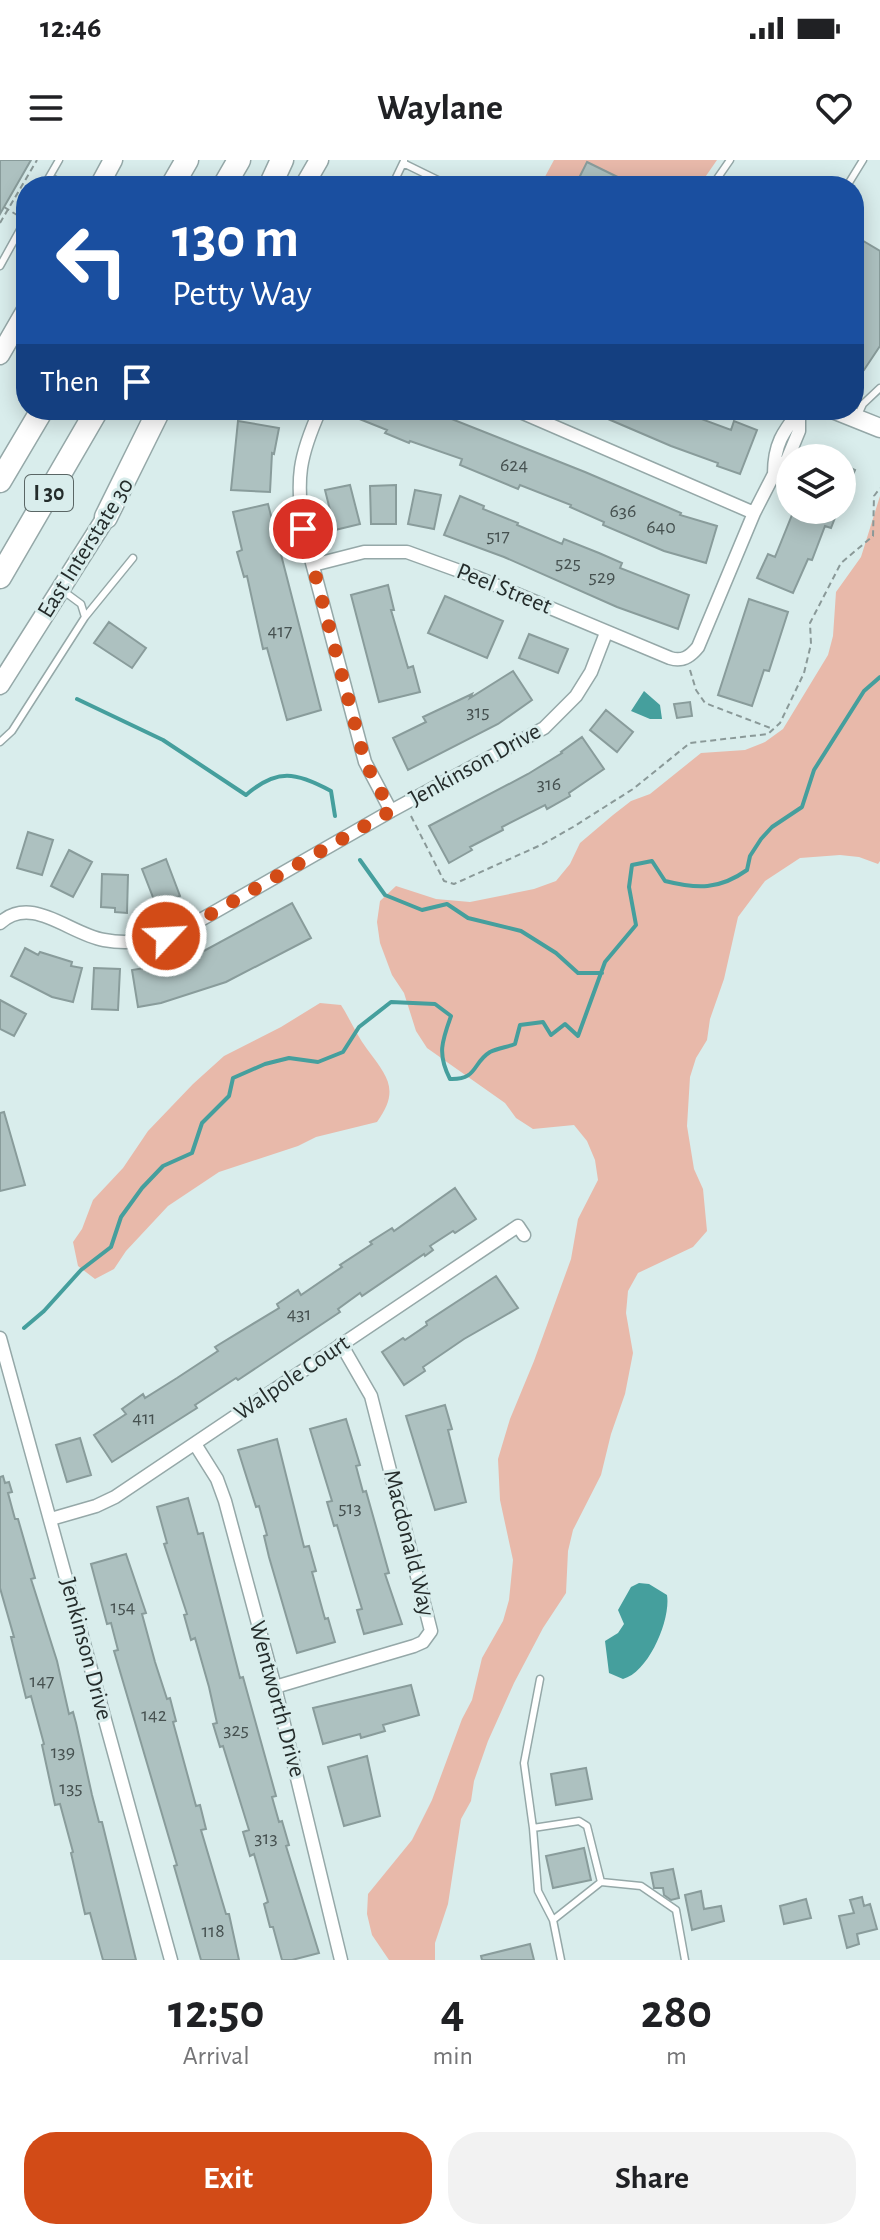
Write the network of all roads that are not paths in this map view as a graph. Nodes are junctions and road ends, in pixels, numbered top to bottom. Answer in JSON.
{"nodes":[{"id":1,"x":404,"y":162,"type":"edge"},
{"id":2,"x":431,"y":176,"type":"edge"},
{"id":3,"x":16,"y":238,"type":"edge"},
{"id":4,"x":0,"y":266,"type":"edge"},
{"id":5,"x":16,"y":327,"type":"edge"},
{"id":6,"x":0,"y":355,"type":"edge"},
{"id":7,"x":880,"y":388,"type":"edge"},
{"id":8,"x":864,"y":403,"type":"edge"},
{"id":9,"x":36,"y":420,"type":"edge"},
{"id":10,"x":91,"y":420,"type":"edge"},
{"id":11,"x":154,"y":420,"type":"edge"},
{"id":12,"x":165,"y":420,"type":"edge"},
{"id":13,"x":316,"y":420,"type":"edge"},
{"id":14,"x":539,"y":420,"type":"edge"},
{"id":15,"x":799,"y":420,"type":"edge"},
{"id":16,"x":860,"y":420,"type":"edge"},
{"id":17,"x":880,"y":428,"type":"edge"},
{"id":18,"x":0,"y":481,"type":"edge"},
{"id":19,"x":754,"y":513,"type":"junction"},
{"id":20,"x":106,"y":517,"type":"junction"},
{"id":21,"x":133,"y":558,"type":"dead end"},
{"id":22,"x":313,"y":565,"type":"junction"},
{"id":23,"x":0,"y":577,"type":"edge"},
{"id":24,"x":61,"y":589,"type":"junction"},
{"id":25,"x":85,"y":617,"type":"junction"},
{"id":26,"x":606,"y":633,"type":"junction"},
{"id":27,"x":0,"y":685,"type":"edge"},
{"id":28,"x":0,"y":742,"type":"edge"},
{"id":29,"x":391,"y":811,"type":"junction"},
{"id":30,"x":0,"y":923,"type":"edge"},
{"id":31,"x":524,"y":1235,"type":"dead end"},
{"id":32,"x":0,"y":1338,"type":"edge"},
{"id":33,"x":341,"y":1344,"type":"junction"},
{"id":34,"x":195,"y":1444,"type":"junction"},
{"id":35,"x":51,"y":1519,"type":"junction"},
{"id":36,"x":540,"y":1679,"type":"dead end"},
{"id":37,"x":275,"y":1687,"type":"junction"},
{"id":38,"x":533,"y":1828,"type":"junction"},
{"id":39,"x":601,"y":1882,"type":"junction"},
{"id":40,"x":553,"y":1920,"type":"junction"},
{"id":41,"x":171,"y":1960,"type":"edge"},
{"id":42,"x":341,"y":1960,"type":"edge"},
{"id":43,"x":561,"y":1960,"type":"edge"},
{"id":44,"x":685,"y":1960,"type":"edge"}],
"edges":[{"from":1,"to":2,"type":"lane"},
{"from":3,"to":4,"type":"lane"},
{"from":5,"to":6,"type":"main road"},
{"from":7,"to":8,"type":"lane"},
{"from":9,"to":18,"type":"highway","number":"I 30"},
{"from":10,"to":23,"type":"highway","number":"I 30"},
{"from":11,"to":20,"type":"highway"},
{"from":12,"to":20,"type":"main road","name":"East Interstate 30"},
{"from":13,"to":22,"type":"street"},
{"from":14,"to":19,"type":"street"},
{"from":15,"to":19,"type":"street"},
{"from":16,"to":17,"type":"main road"},
{"from":19,"to":26,"type":"street","name":"Peel Street"},
{"from":20,"to":24,"type":"main road","name":"East Interstate 30"},
{"from":21,"to":25,"type":"lane"},
{"from":22,"to":26,"type":"street","name":"Peel Street"},
{"from":22,"to":29,"type":"street"},
{"from":24,"to":25,"type":"lane"},
{"from":24,"to":27,"type":"main road","name":"East Interstate 30"},
{"from":25,"to":28,"type":"lane"},
{"from":26,"to":29,"type":"street","name":"Jenkinson Drive"},
{"from":29,"to":30,"type":"street","name":"Jenkinson Drive"},
{"from":31,"to":33,"type":"street","name":"Walpole Court"},
{"from":32,"to":35,"type":"street","name":"Jenkinson Drive"},
{"from":33,"to":34,"type":"street","name":"Walpole Court"},
{"from":33,"to":37,"type":"street","name":"Macdonald Way"},
{"from":34,"to":35,"type":"street","name":"Walpole Court"},
{"from":34,"to":37,"type":"street","name":"Wentworth Drive"},
{"from":35,"to":41,"type":"street","name":"Jenkinson Drive"},
{"from":36,"to":38,"type":"lane"},
{"from":37,"to":42,"type":"street","name":"Wentworth Drive"},
{"from":38,"to":39,"type":"lane"},
{"from":38,"to":40,"type":"lane"},
{"from":39,"to":40,"type":"lane"},
{"from":39,"to":44,"type":"lane"},
{"from":40,"to":43,"type":"lane"}]}
